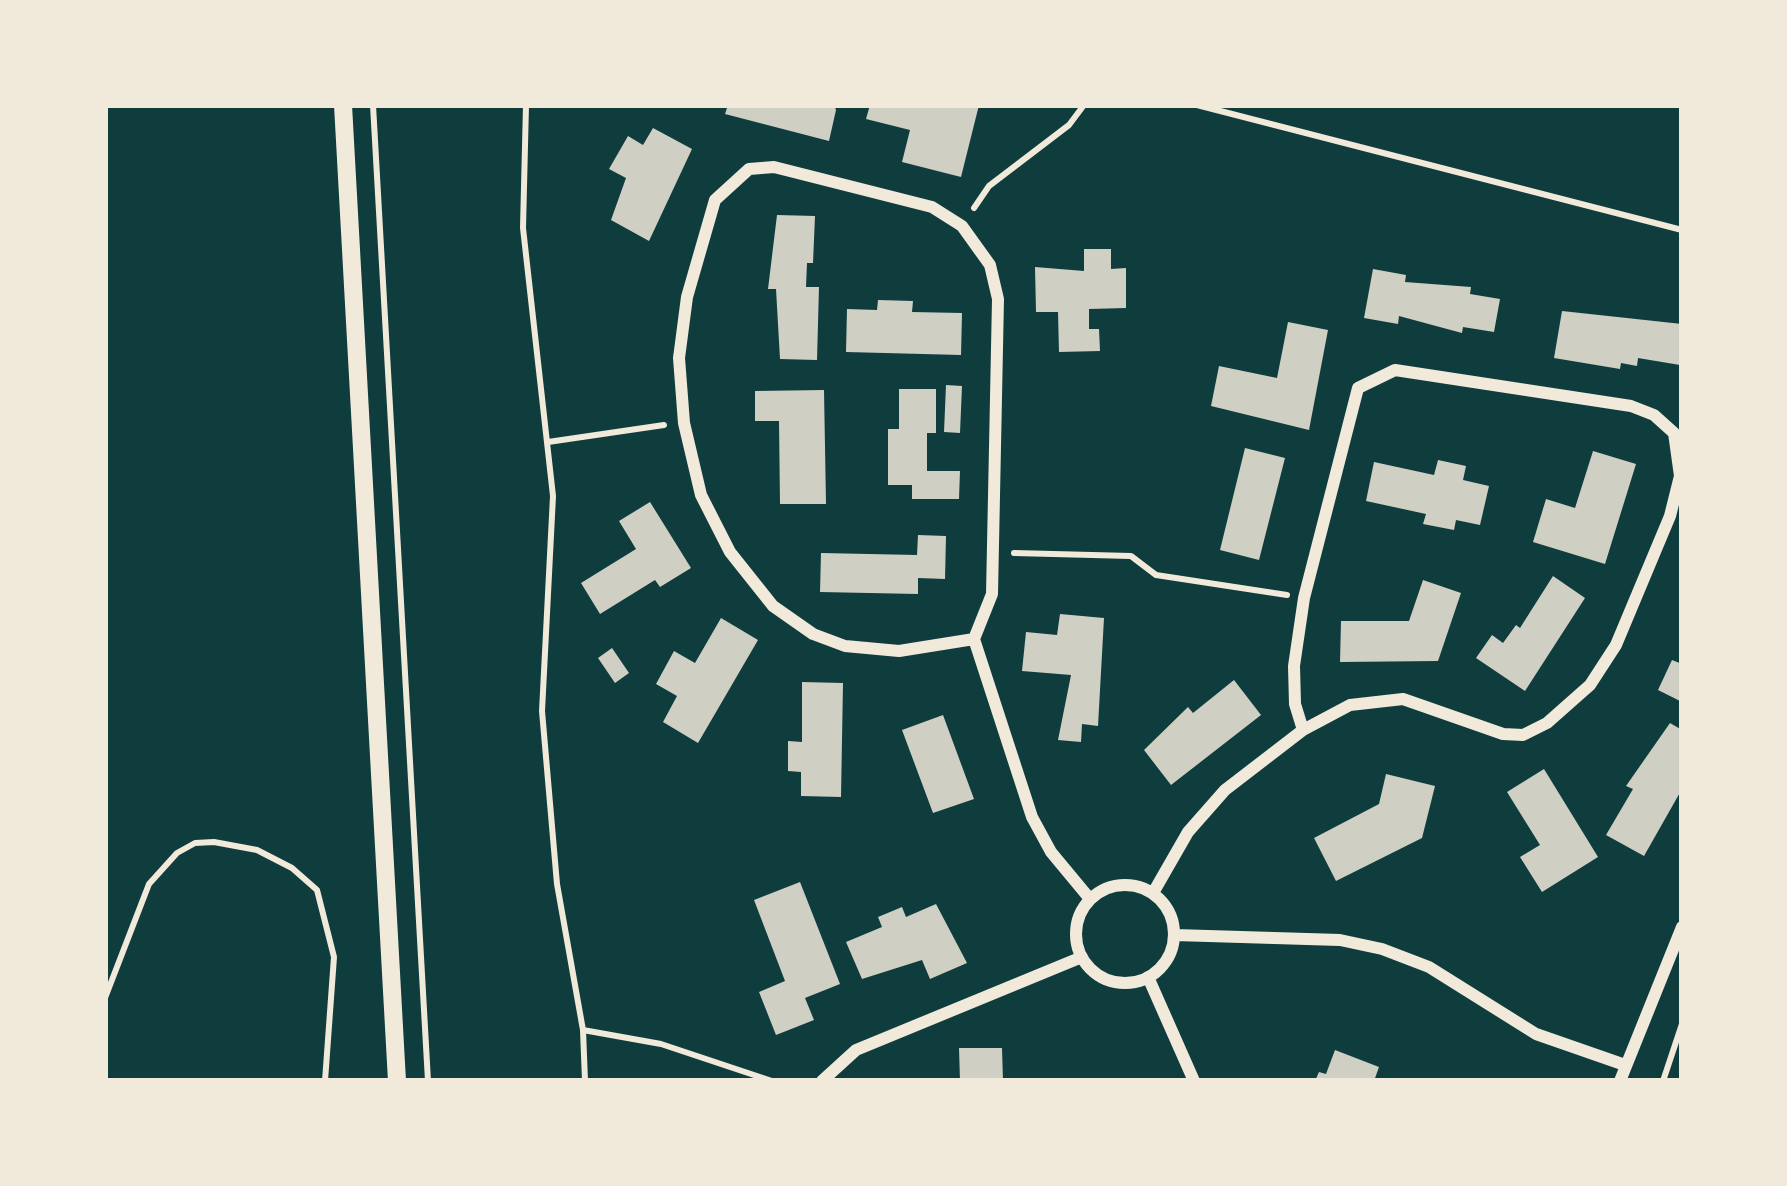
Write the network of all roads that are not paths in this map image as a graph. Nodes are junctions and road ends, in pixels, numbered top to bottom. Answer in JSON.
{"nodes":[{"id":1,"x":343,"y":105,"type":"edge"},
{"id":2,"x":974,"y":639,"type":"junction"},
{"id":3,"x":1303,"y":730,"type":"junction"},
{"id":4,"x":1153,"y":893,"type":"junction"},
{"id":5,"x":1090,"y":899,"type":"junction"},
{"id":6,"x":1682,"y":928,"type":"edge"},
{"id":7,"x":1174,"y":935,"type":"junction"},
{"id":8,"x":1082,"y":957,"type":"junction"},
{"id":9,"x":1148,"y":977,"type":"junction"},
{"id":10,"x":1625,"y":1065,"type":"junction"},
{"id":11,"x":397,"y":1081,"type":"edge"},
{"id":12,"x":822,"y":1081,"type":"edge"},
{"id":13,"x":1194,"y":1081,"type":"edge"},
{"id":14,"x":1621,"y":1081,"type":"edge"}],
"edges":[{"from":1,"to":11,"type":"street"},
{"from":2,"to":2,"type":"street"},
{"from":2,"to":5,"type":"street"},
{"from":3,"to":3,"type":"street"},
{"from":3,"to":4,"type":"street"},
{"from":4,"to":5,"type":"street"},
{"from":4,"to":7,"type":"street"},
{"from":5,"to":8,"type":"street"},
{"from":6,"to":10,"type":"street"},
{"from":7,"to":9,"type":"street"},
{"from":7,"to":10,"type":"street"},
{"from":8,"to":9,"type":"street"},
{"from":8,"to":12,"type":"street"},
{"from":9,"to":13,"type":"street"},
{"from":10,"to":14,"type":"street"}]}
